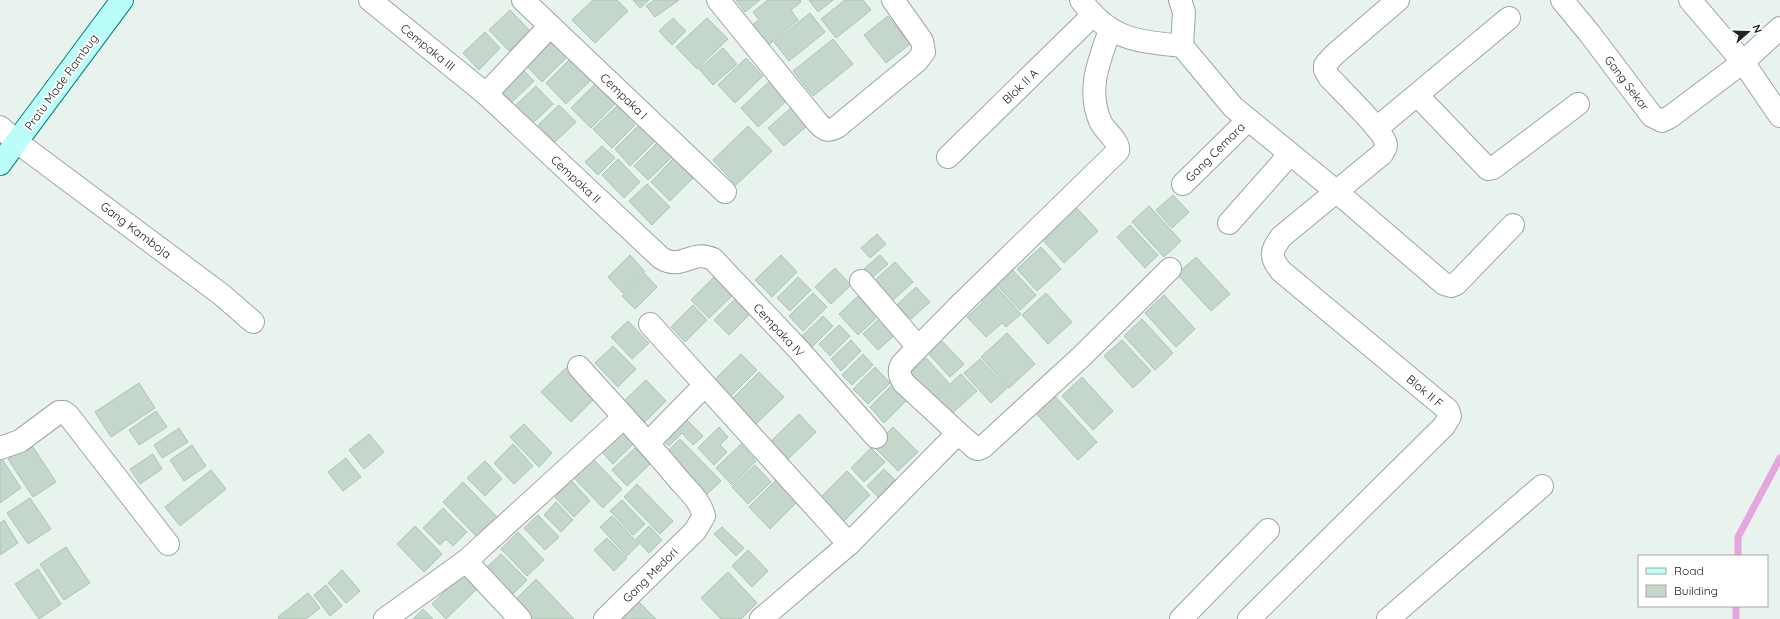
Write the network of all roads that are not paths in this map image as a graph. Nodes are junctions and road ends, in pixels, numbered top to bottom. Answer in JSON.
{"nodes":[{"id":1,"x":122,"y":0,"type":"edge"},
{"id":2,"x":370,"y":0,"type":"edge"},
{"id":3,"x":523,"y":0,"type":"edge"},
{"id":4,"x":718,"y":0,"type":"edge"},
{"id":5,"x":893,"y":0,"type":"edge"},
{"id":6,"x":1180,"y":0,"type":"edge"},
{"id":7,"x":1398,"y":0,"type":"edge"},
{"id":8,"x":1562,"y":0,"type":"edge"},
{"id":9,"x":1690,"y":0,"type":"edge"},
{"id":10,"x":1087,"y":8,"type":"edge"},
{"id":11,"x":1509,"y":18,"type":"dead end"},
{"id":12,"x":550,"y":26,"type":"junction"},
{"id":13,"x":1780,"y":28,"type":"edge"},
{"id":14,"x":1110,"y":30,"type":"junction"},
{"id":15,"x":1182,"y":46,"type":"junction"},
{"id":16,"x":1743,"y":62,"type":"junction"},
{"id":17,"x":486,"y":94,"type":"junction"},
{"id":18,"x":1417,"y":95,"type":"junction"},
{"id":19,"x":1578,"y":104,"type":"dead end"},
{"id":20,"x":1780,"y":116,"type":"edge"},
{"id":21,"x":1248,"y":120,"type":"junction"},
{"id":22,"x":0,"y":127,"type":"edge"},
{"id":23,"x":1376,"y":128,"type":"junction"},
{"id":24,"x":17,"y":142,"type":"junction"},
{"id":25,"x":1289,"y":155,"type":"junction"},
{"id":26,"x":948,"y":157,"type":"dead end"},
{"id":27,"x":0,"y":164,"type":"edge"},
{"id":28,"x":1183,"y":184,"type":"dead end"},
{"id":29,"x":725,"y":192,"type":"dead end"},
{"id":30,"x":1337,"y":192,"type":"junction"},
{"id":31,"x":1229,"y":223,"type":"dead end"},
{"id":32,"x":1513,"y":225,"type":"dead end"},
{"id":33,"x":668,"y":262,"type":"joint"},
{"id":34,"x":1170,"y":269,"type":"dead end"},
{"id":35,"x":861,"y":281,"type":"dead end"},
{"id":36,"x":253,"y":322,"type":"dead end"},
{"id":37,"x":650,"y":324,"type":"dead end"},
{"id":38,"x":918,"y":347,"type":"junction"},
{"id":39,"x":579,"y":367,"type":"dead end"},
{"id":40,"x":704,"y":386,"type":"junction"},
{"id":41,"x":624,"y":417,"type":"junction"},
{"id":42,"x":958,"y":433,"type":"junction"},
{"id":43,"x":876,"y":437,"type":"dead end"},
{"id":44,"x":648,"y":443,"type":"junction"},
{"id":45,"x":0,"y":448,"type":"edge"},
{"id":46,"x":1542,"y":486,"type":"dead end"},
{"id":47,"x":1268,"y":530,"type":"dead end"},
{"id":48,"x":168,"y":544,"type":"dead end"},
{"id":49,"x":849,"y":544,"type":"junction"},
{"id":50,"x":466,"y":561,"type":"junction"},
{"id":51,"x":385,"y":619,"type":"edge"},
{"id":52,"x":520,"y":619,"type":"edge"},
{"id":53,"x":605,"y":619,"type":"edge"},
{"id":54,"x":761,"y":619,"type":"edge"},
{"id":55,"x":1181,"y":619,"type":"edge"},
{"id":56,"x":1249,"y":619,"type":"edge"},
{"id":57,"x":1388,"y":619,"type":"edge"}],
"edges":[{"from":1,"to":24,"type":"street","name":"Pratu Made Rambug"},
{"from":2,"to":17,"type":"street","name":"Cempaka III"},
{"from":3,"to":12,"type":"street","name":"Cempaka I"},
{"from":4,"to":5,"type":"street"},
{"from":6,"to":15,"type":"street"},
{"from":7,"to":23,"type":"street"},
{"from":8,"to":16,"type":"street","name":"Gang Sekar"},
{"from":9,"to":16,"type":"street"},
{"from":10,"to":14,"type":"street"},
{"from":10,"to":26,"type":"street","name":"Blok II A"},
{"from":11,"to":18,"type":"street"},
{"from":12,"to":17,"type":"street"},
{"from":12,"to":29,"type":"street","name":"Cempaka I"},
{"from":13,"to":16,"type":"street"},
{"from":14,"to":15,"type":"street"},
{"from":14,"to":38,"type":"street"},
{"from":15,"to":21,"type":"street"},
{"from":16,"to":20,"type":"street"},
{"from":17,"to":33,"type":"street","name":"Cempaka II"},
{"from":18,"to":19,"type":"street"},
{"from":18,"to":23,"type":"street"},
{"from":21,"to":25,"type":"street"},
{"from":21,"to":28,"type":"street","name":"Gang Cemara"},
{"from":22,"to":24,"type":"street","name":"Gang Kamboja"},
{"from":23,"to":30,"type":"street"},
{"from":24,"to":27,"type":"street","name":"Pratu Made Rambug"},
{"from":24,"to":36,"type":"street","name":"Gang Kamboja"},
{"from":25,"to":30,"type":"street"},
{"from":25,"to":31,"type":"street"},
{"from":30,"to":32,"type":"street"},
{"from":30,"to":56,"type":"street","name":"Blok II F"},
{"from":33,"to":43,"type":"street","name":"Cempaka IV"},
{"from":34,"to":42,"type":"street"},
{"from":35,"to":38,"type":"street"},
{"from":37,"to":40,"type":"street"},
{"from":38,"to":42,"type":"street"},
{"from":39,"to":41,"type":"street","name":"Gang Medori"},
{"from":40,"to":44,"type":"street"},
{"from":40,"to":49,"type":"street"},
{"from":41,"to":44,"type":"street","name":"Gang Medori"},
{"from":41,"to":50,"type":"street"},
{"from":42,"to":49,"type":"street"},
{"from":44,"to":53,"type":"street","name":"Gang Medori"},
{"from":45,"to":48,"type":"street"},
{"from":46,"to":57,"type":"street"},
{"from":47,"to":55,"type":"street"},
{"from":49,"to":54,"type":"street"},
{"from":50,"to":51,"type":"street"},
{"from":50,"to":52,"type":"street"}]}
